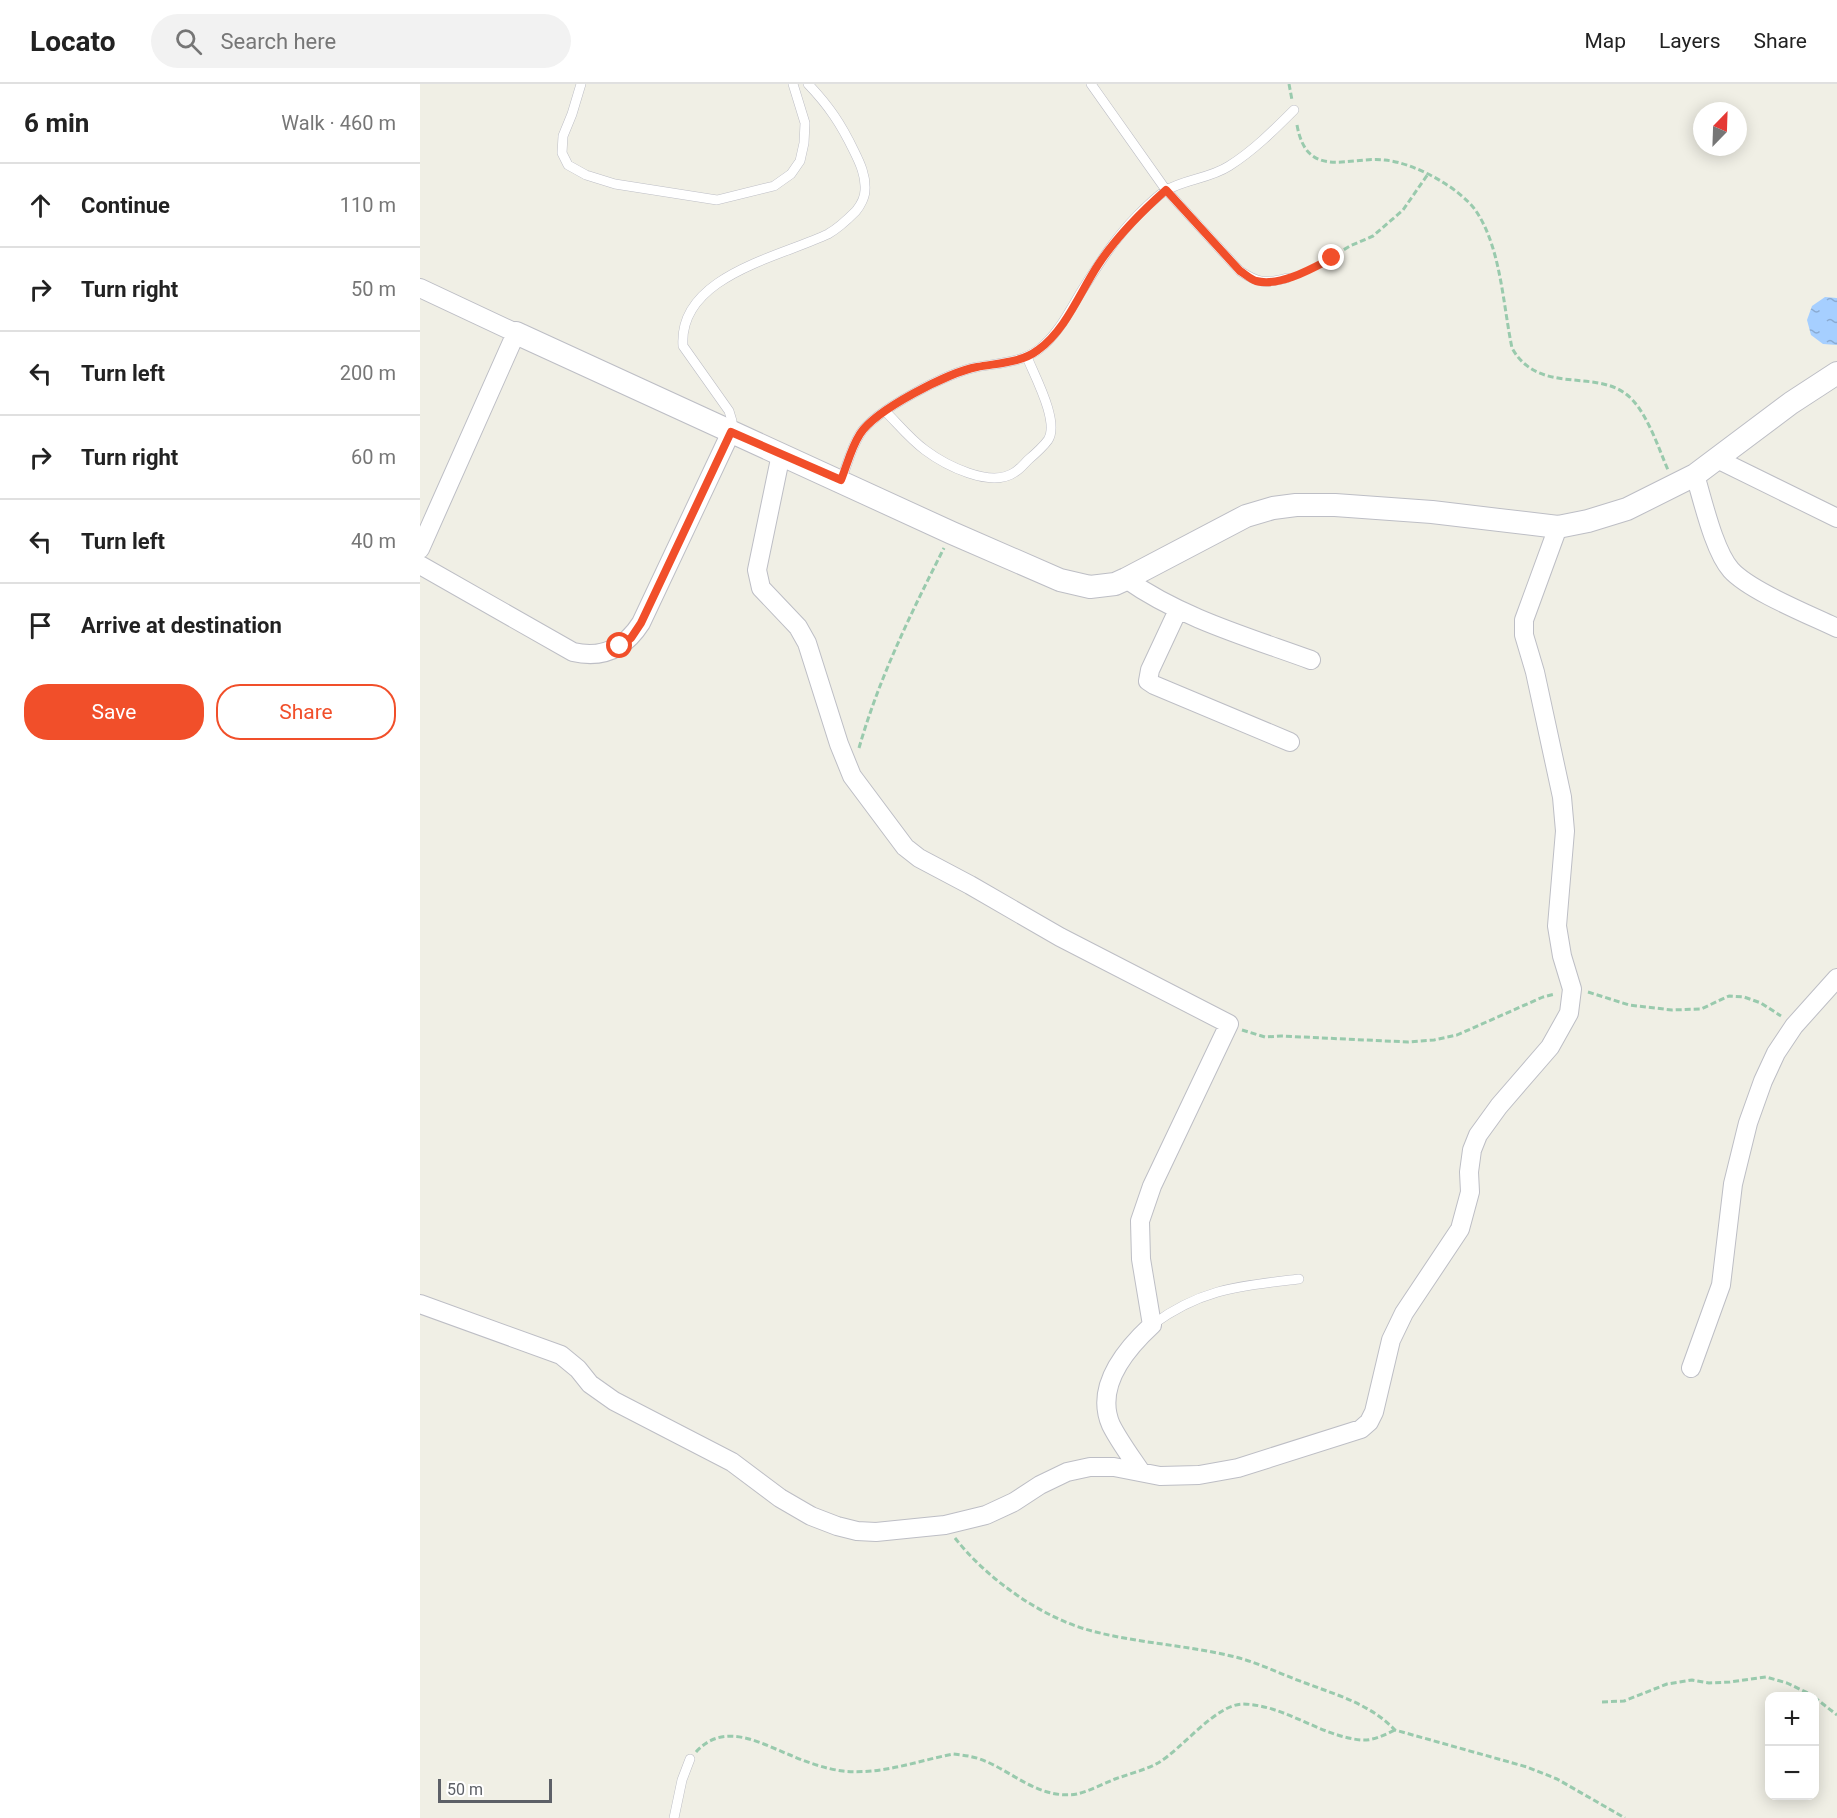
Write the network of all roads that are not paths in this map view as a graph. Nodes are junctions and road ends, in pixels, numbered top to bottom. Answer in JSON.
{"nodes":[{"id":1,"x":580,"y":84,"type":"edge"},
{"id":2,"x":793,"y":84,"type":"edge"},
{"id":3,"x":808,"y":84,"type":"edge"},
{"id":4,"x":1091,"y":84,"type":"edge"},
{"id":5,"x":1294,"y":110,"type":"road end"},
{"id":6,"x":1166,"y":190,"type":"junction"},
{"id":7,"x":1287,"y":278,"type":"road end"},
{"id":8,"x":420,"y":288,"type":"edge"},
{"id":9,"x":516,"y":333,"type":"junction"},
{"id":10,"x":1026,"y":357,"type":"junction"},
{"id":11,"x":1837,"y":373,"type":"edge"},
{"id":12,"x":885,"y":411,"type":"junction"},
{"id":13,"x":731,"y":432,"type":"junction"},
{"id":14,"x":782,"y":454,"type":"junction"},
{"id":15,"x":1718,"y":459,"type":"junction"},
{"id":16,"x":841,"y":480,"type":"junction"},
{"id":17,"x":1685,"y":480,"type":"junction"},
{"id":18,"x":1837,"y":518,"type":"edge"},
{"id":19,"x":1558,"y":527,"type":"junction"},
{"id":20,"x":420,"y":549,"type":"edge"},
{"id":21,"x":420,"y":565,"type":"edge"},
{"id":22,"x":1126,"y":579,"type":"junction"},
{"id":23,"x":1178,"y":610,"type":"junction"},
{"id":24,"x":1837,"y":628,"type":"edge"},
{"id":25,"x":1311,"y":660,"type":"dead end"},
{"id":26,"x":1290,"y":742,"type":"dead end"},
{"id":27,"x":1837,"y":978,"type":"edge"},
{"id":28,"x":1299,"y":1279,"type":"dead end"},
{"id":29,"x":420,"y":1304,"type":"edge"},
{"id":30,"x":1152,"y":1325,"type":"junction"},
{"id":31,"x":1691,"y":1368,"type":"dead end"},
{"id":32,"x":1141,"y":1472,"type":"junction"},
{"id":33,"x":690,"y":1759,"type":"road end"},
{"id":34,"x":674,"y":1818,"type":"edge"}],
"edges":[{"from":1,"to":2,"type":"lane"},
{"from":3,"to":13,"type":"lane"},
{"from":4,"to":6,"type":"lane"},
{"from":5,"to":6,"type":"lane"},
{"from":6,"to":7,"type":"lane"},
{"from":6,"to":10,"type":"lane"},
{"from":8,"to":9,"type":"street"},
{"from":9,"to":13,"type":"street"},
{"from":9,"to":20,"type":"street"},
{"from":10,"to":12,"type":"lane"},
{"from":10,"to":12,"type":"lane"},
{"from":11,"to":15,"type":"street"},
{"from":12,"to":16,"type":"lane"},
{"from":13,"to":14,"type":"street"},
{"from":13,"to":21,"type":"street"},
{"from":14,"to":16,"type":"street"},
{"from":14,"to":30,"type":"street"},
{"from":15,"to":17,"type":"street"},
{"from":15,"to":18,"type":"street"},
{"from":16,"to":22,"type":"street"},
{"from":17,"to":19,"type":"street"},
{"from":17,"to":24,"type":"street"},
{"from":19,"to":22,"type":"street"},
{"from":19,"to":32,"type":"street"},
{"from":22,"to":23,"type":"street"},
{"from":23,"to":25,"type":"street"},
{"from":23,"to":26,"type":"street"},
{"from":27,"to":31,"type":"street"},
{"from":28,"to":30,"type":"lane"},
{"from":29,"to":32,"type":"street"},
{"from":30,"to":32,"type":"street"},
{"from":33,"to":34,"type":"lane"}]}
